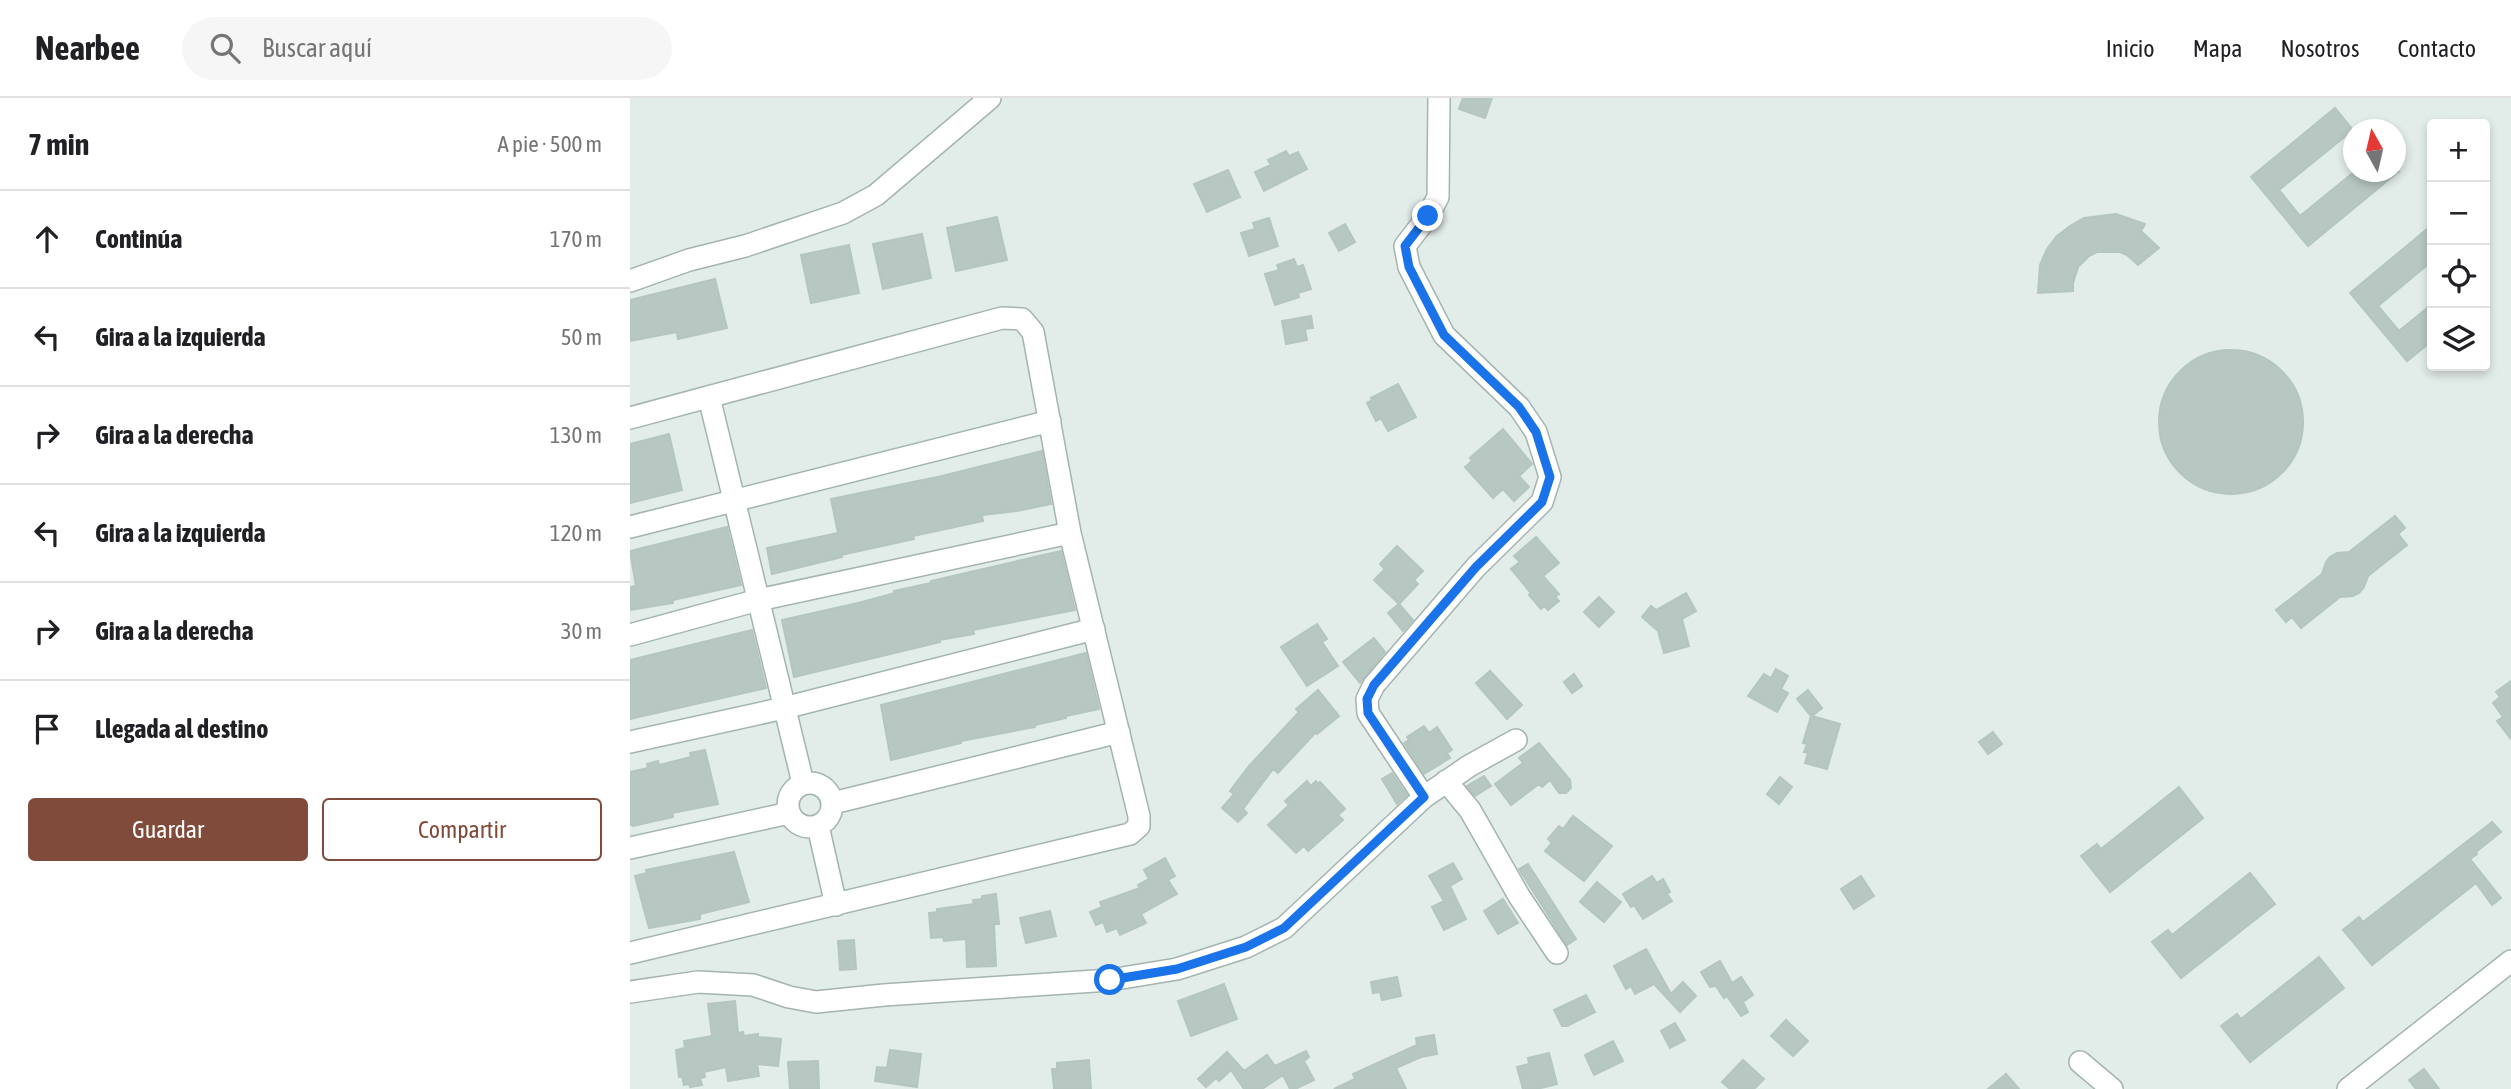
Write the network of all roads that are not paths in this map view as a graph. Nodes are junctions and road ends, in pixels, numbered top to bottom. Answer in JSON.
{"nodes":[{"id":1,"x":990,"y":98,"type":"edge"},
{"id":2,"x":1439,"y":98,"type":"edge"},
{"id":3,"x":630,"y":281,"type":"edge"},
{"id":4,"x":709,"y":397,"type":"junction"},
{"id":5,"x":630,"y":418,"type":"edge"},
{"id":6,"x":1050,"y":421,"type":"junction"},
{"id":7,"x":734,"y":500,"type":"junction"},
{"id":8,"x":630,"y":527,"type":"edge"},
{"id":9,"x":1070,"y":533,"type":"junction"},
{"id":10,"x":758,"y":600,"type":"junction"},
{"id":11,"x":1094,"y":629,"type":"junction"},
{"id":12,"x":630,"y":635,"type":"edge"},
{"id":13,"x":784,"y":708,"type":"junction"},
{"id":14,"x":1119,"y":732,"type":"junction"},
{"id":15,"x":1517,"y":740,"type":"dead end"},
{"id":16,"x":630,"y":742,"type":"edge"},
{"id":17,"x":1446,"y":781,"type":"junction"},
{"id":18,"x":803,"y":783,"type":"junction"},
{"id":19,"x":1424,"y":797,"type":"junction"},
{"id":20,"x":833,"y":803,"type":"junction"},
{"id":21,"x":789,"y":813,"type":"junction"},
{"id":22,"x":818,"y":826,"type":"junction"},
{"id":23,"x":630,"y":848,"type":"edge"},
{"id":24,"x":836,"y":905,"type":"junction"},
{"id":25,"x":630,"y":953,"type":"edge"},
{"id":26,"x":1557,"y":953,"type":"dead end"},
{"id":27,"x":2511,"y":961,"type":"edge"},
{"id":28,"x":630,"y":992,"type":"edge"},
{"id":29,"x":2080,"y":1062,"type":"dead end"},
{"id":30,"x":2112,"y":1089,"type":"edge"},
{"id":31,"x":2348,"y":1089,"type":"edge"}],
"edges":[{"from":1,"to":3,"type":"street"},
{"from":2,"to":19,"type":"street"},
{"from":4,"to":5,"type":"street"},
{"from":4,"to":6,"type":"street"},
{"from":4,"to":7,"type":"street"},
{"from":6,"to":7,"type":"street"},
{"from":6,"to":9,"type":"street"},
{"from":7,"to":8,"type":"street"},
{"from":7,"to":10,"type":"street"},
{"from":9,"to":10,"type":"street"},
{"from":9,"to":11,"type":"street"},
{"from":10,"to":12,"type":"street"},
{"from":10,"to":13,"type":"street"},
{"from":11,"to":13,"type":"street"},
{"from":11,"to":14,"type":"street"},
{"from":13,"to":16,"type":"street"},
{"from":13,"to":18,"type":"street"},
{"from":14,"to":20,"type":"street"},
{"from":14,"to":24,"type":"street"},
{"from":15,"to":17,"type":"street"},
{"from":17,"to":19,"type":"street"},
{"from":17,"to":26,"type":"street"},
{"from":18,"to":20,"type":"street"},
{"from":18,"to":21,"type":"street"},
{"from":19,"to":28,"type":"street"},
{"from":20,"to":22,"type":"street"},
{"from":21,"to":22,"type":"street"},
{"from":21,"to":23,"type":"street"},
{"from":22,"to":24,"type":"street"},
{"from":24,"to":25,"type":"street"},
{"from":27,"to":31,"type":"street"},
{"from":29,"to":30,"type":"street"}]}
